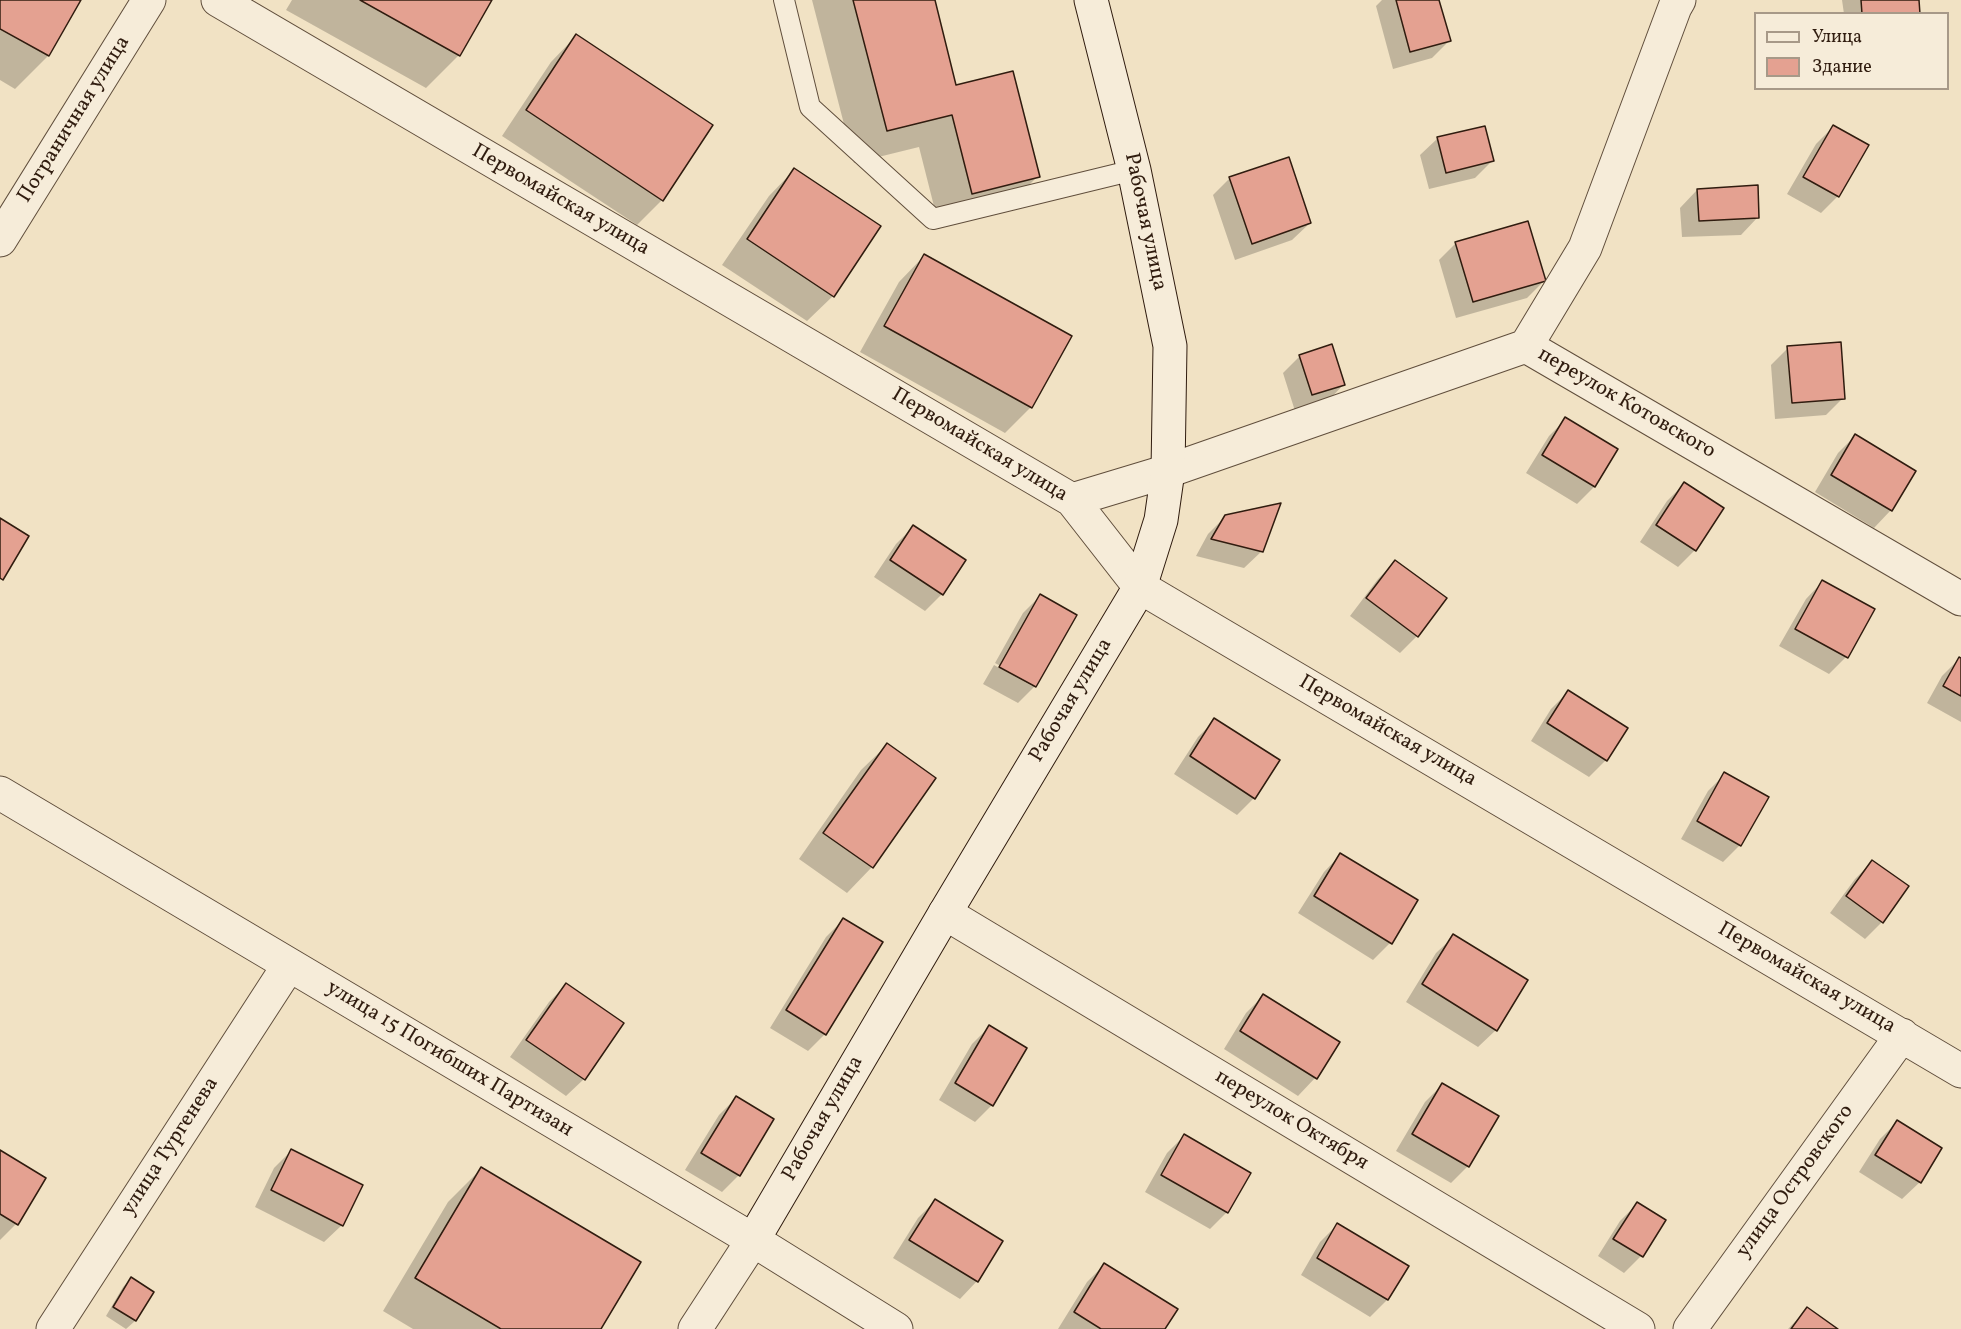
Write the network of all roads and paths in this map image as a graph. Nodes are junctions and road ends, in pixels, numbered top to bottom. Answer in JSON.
{"nodes":[{"id":1,"x":149,"y":0,"type":"edge"},
{"id":2,"x":218,"y":0,"type":"edge"},
{"id":3,"x":784,"y":0,"type":"edge"},
{"id":4,"x":1091,"y":0,"type":"edge"},
{"id":5,"x":1679,"y":0,"type":"edge"},
{"id":6,"x":1134,"y":170,"type":"junction"},
{"id":7,"x":0,"y":240,"type":"edge"},
{"id":8,"x":1526,"y":346,"type":"junction"},
{"id":9,"x":1168,"y":471,"type":"junction"},
{"id":10,"x":1072,"y":500,"type":"junction"},
{"id":11,"x":1140,"y":587,"type":"junction"},
{"id":12,"x":1961,"y":599,"type":"edge"},
{"id":13,"x":0,"y":793,"type":"edge"},
{"id":14,"x":945,"y":913,"type":"junction"},
{"id":15,"x":289,"y":964,"type":"junction"},
{"id":16,"x":1902,"y":1035,"type":"junction"},
{"id":17,"x":1961,"y":1071,"type":"edge"},
{"id":18,"x":753,"y":1240,"type":"junction"},
{"id":19,"x":53,"y":1329,"type":"edge"},
{"id":20,"x":695,"y":1329,"type":"edge"},
{"id":21,"x":896,"y":1329,"type":"edge"},
{"id":22,"x":1638,"y":1329,"type":"edge"},
{"id":23,"x":1690,"y":1329,"type":"edge"}],
"edges":[{"from":1,"to":7,"type":"street","name":"Пограничная улица"},
{"from":2,"to":10,"type":"street","name":"Первомайская улица"},
{"from":3,"to":6,"type":"lane"},
{"from":4,"to":6,"type":"street","name":"Рабочая улица"},
{"from":5,"to":8,"type":"street","name":"переулок Котовского"},
{"from":6,"to":9,"type":"street","name":"Рабочая улица"},
{"from":8,"to":9,"type":"street"},
{"from":8,"to":12,"type":"street","name":"переулок Котовского"},
{"from":9,"to":10,"type":"street"},
{"from":9,"to":11,"type":"street","name":"Рабочая улица"},
{"from":10,"to":11,"type":"street","name":"Первомайская улица"},
{"from":11,"to":14,"type":"street","name":"Рабочая улица"},
{"from":11,"to":16,"type":"street","name":"Первомайская улица"},
{"from":13,"to":15,"type":"street","name":"улица 15 Погибших Партизан"},
{"from":14,"to":18,"type":"street","name":"Рабочая улица"},
{"from":14,"to":22,"type":"street","name":"переулок Октября"},
{"from":15,"to":18,"type":"street","name":"улица 15 Погибших Партизан"},
{"from":15,"to":19,"type":"street","name":"улица Тургенева"},
{"from":16,"to":17,"type":"street","name":"Первомайская улица"},
{"from":16,"to":23,"type":"street","name":"улица Островского"},
{"from":18,"to":20,"type":"street","name":"Рабочая улица"},
{"from":18,"to":21,"type":"street","name":"улица 15 Погибших Партизан"}]}
